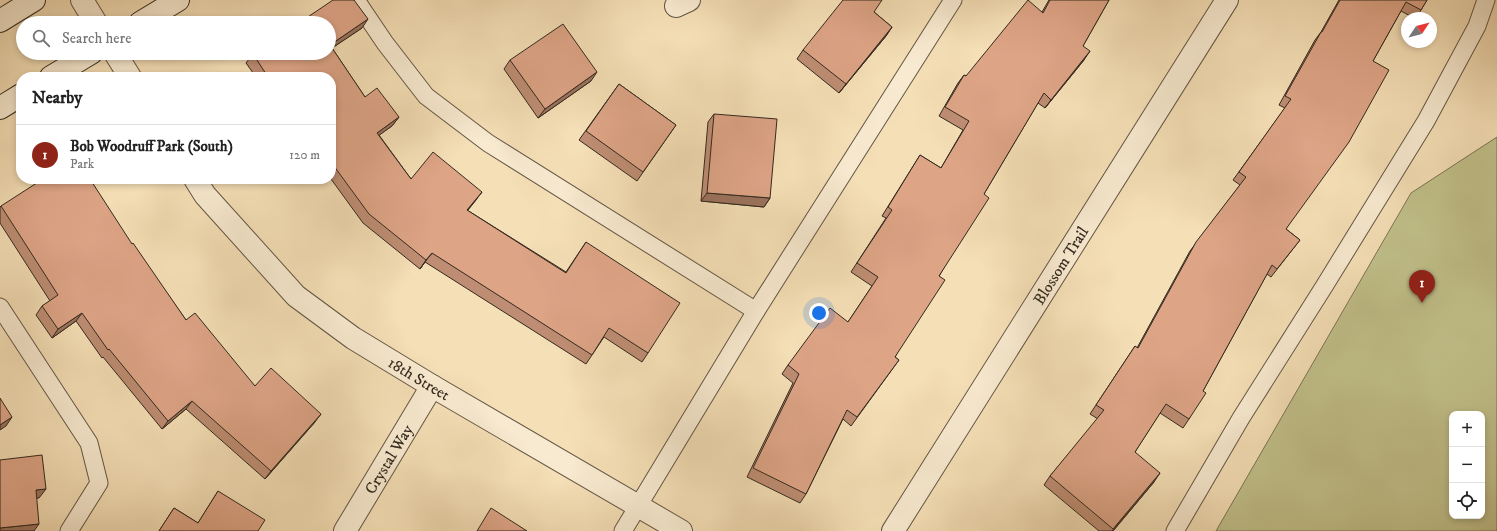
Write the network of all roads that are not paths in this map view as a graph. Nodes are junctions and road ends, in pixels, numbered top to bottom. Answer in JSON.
{"nodes":[{"id":1,"x":34,"y":0,"type":"edge"},
{"id":2,"x":82,"y":0,"type":"edge"},
{"id":3,"x":178,"y":0,"type":"edge"},
{"id":4,"x":356,"y":0,"type":"edge"},
{"id":5,"x":953,"y":0,"type":"edge"},
{"id":6,"x":1228,"y":0,"type":"edge"},
{"id":7,"x":1486,"y":0,"type":"edge"},
{"id":8,"x":92,"y":16,"type":"edge"},
{"id":9,"x":152,"y":16,"type":"edge"},
{"id":10,"x":0,"y":21,"type":"edge"},
{"id":11,"x":79,"y":60,"type":"edge"},
{"id":12,"x":119,"y":60,"type":"edge"},
{"id":13,"x":59,"y":72,"type":"edge"},
{"id":14,"x":127,"y":72,"type":"edge"},
{"id":15,"x":16,"y":98,"type":"edge"},
{"id":16,"x":0,"y":108,"type":"edge"},
{"id":17,"x":198,"y":184,"type":"edge"},
{"id":18,"x":0,"y":307,"type":"edge"},
{"id":19,"x":756,"y":311,"type":"junction"},
{"id":20,"x":432,"y":386,"type":"junction"},
{"id":21,"x":638,"y":506,"type":"junction"},
{"id":22,"x":69,"y":531,"type":"edge"},
{"id":23,"x":345,"y":531,"type":"edge"},
{"id":24,"x":623,"y":531,"type":"edge"},
{"id":25,"x":681,"y":531,"type":"edge"},
{"id":26,"x":893,"y":531,"type":"edge"},
{"id":27,"x":1175,"y":531,"type":"edge"}],
"edges":[{"from":1,"to":10,"type":"street"},
{"from":2,"to":8,"type":"street"},
{"from":3,"to":9,"type":"street"},
{"from":4,"to":19,"type":"lane"},
{"from":5,"to":19,"type":"lane"},
{"from":6,"to":26,"type":"street","name":"Blossom Trail"},
{"from":7,"to":27,"type":"lane"},
{"from":11,"to":13,"type":"street"},
{"from":12,"to":14,"type":"street"},
{"from":15,"to":16,"type":"street"},
{"from":17,"to":20,"type":"street","name":"18th Street"},
{"from":18,"to":22,"type":"lane"},
{"from":19,"to":21,"type":"lane"},
{"from":20,"to":21,"type":"street","name":"18th Street"},
{"from":20,"to":23,"type":"street","name":"Crystal Way"},
{"from":21,"to":24,"type":"lane"},
{"from":21,"to":25,"type":"street","name":"18th Street"}]}
